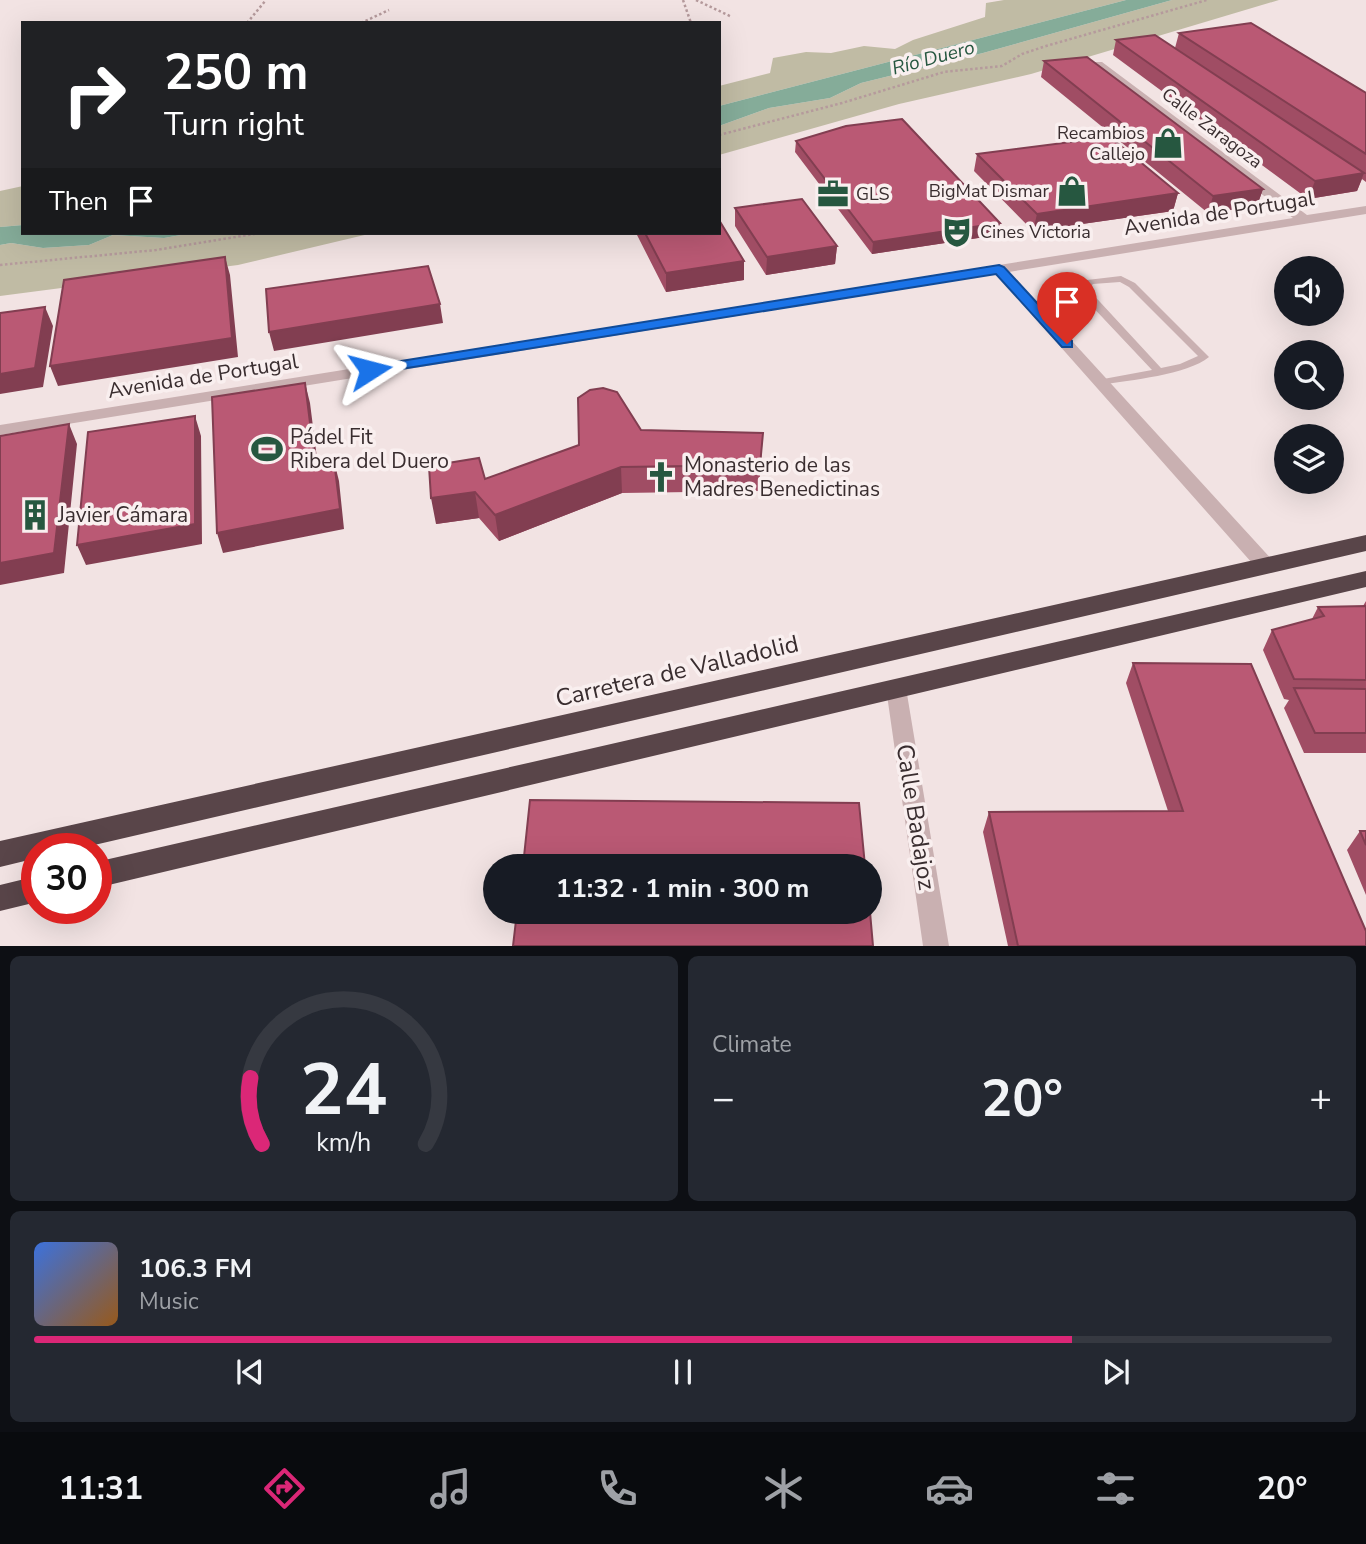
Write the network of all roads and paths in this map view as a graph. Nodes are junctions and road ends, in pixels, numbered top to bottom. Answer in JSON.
{"nodes":[{"id":1,"x":266,"y":0,"type":"edge"},
{"id":2,"x":683,"y":0,"type":"edge"},
{"id":3,"x":696,"y":0,"type":"edge"},
{"id":4,"x":1208,"y":0,"type":"edge"},
{"id":5,"x":389,"y":10,"type":"dead end"},
{"id":6,"x":732,"y":17,"type":"dead end"},
{"id":7,"x":249,"y":21,"type":"edge"},
{"id":8,"x":365,"y":21,"type":"edge"},
{"id":9,"x":690,"y":21,"type":"edge"},
{"id":10,"x":1098,"y":64,"type":"edge"},
{"id":11,"x":721,"y":134,"type":"edge"},
{"id":12,"x":1365,"y":212,"type":"edge"},
{"id":13,"x":1305,"y":220,"type":"junction"},
{"id":14,"x":248,"y":235,"type":"edge"},
{"id":15,"x":0,"y":265,"type":"edge"},
{"id":16,"x":999,"y":269,"type":"junction"},
{"id":17,"x":1157,"y":370,"type":"junction"},
{"id":18,"x":1101,"y":382,"type":"junction"},
{"id":19,"x":0,"y":430,"type":"edge"},
{"id":20,"x":1366,"y":543,"type":"edge"},
{"id":21,"x":1267,"y":567,"type":"junction"},
{"id":22,"x":1366,"y":579,"type":"edge"},
{"id":23,"x":896,"y":688,"type":"junction"},
{"id":24,"x":0,"y":854,"type":"edge"},
{"id":25,"x":112,"y":871,"type":"edge"},
{"id":26,"x":21,"y":893,"type":"edge"},
{"id":27,"x":0,"y":898,"type":"edge"},
{"id":28,"x":936,"y":946,"type":"edge"}],
"edges":[{"from":1,"to":7,"type":"path"},
{"from":2,"to":9,"type":"path"},
{"from":3,"to":6,"type":"path"},
{"from":4,"to":11,"type":"path"},
{"from":5,"to":8,"type":"path"},
{"from":10,"to":13,"type":"street","name":"Calle Zaragoza"},
{"from":12,"to":13,"type":"street","name":"Avenida de Portugal"},
{"from":13,"to":16,"type":"street","name":"Avenida de Portugal"},
{"from":14,"to":15,"type":"path"},
{"from":16,"to":18,"type":"street"},
{"from":16,"to":19,"type":"street","name":"Avenida de Portugal"},
{"from":17,"to":17,"type":"lane"},
{"from":17,"to":18,"type":"lane"},
{"from":18,"to":21,"type":"street"},
{"from":20,"to":21,"type":"highway","name":"Carretera de Valladolid"},
{"from":21,"to":24,"type":"highway","name":"Carretera de Valladolid"},
{"from":22,"to":23,"type":"highway"},
{"from":23,"to":25,"type":"highway"},
{"from":23,"to":28,"type":"street","name":"Calle Badajoz"},
{"from":26,"to":27,"type":"highway"}]}
